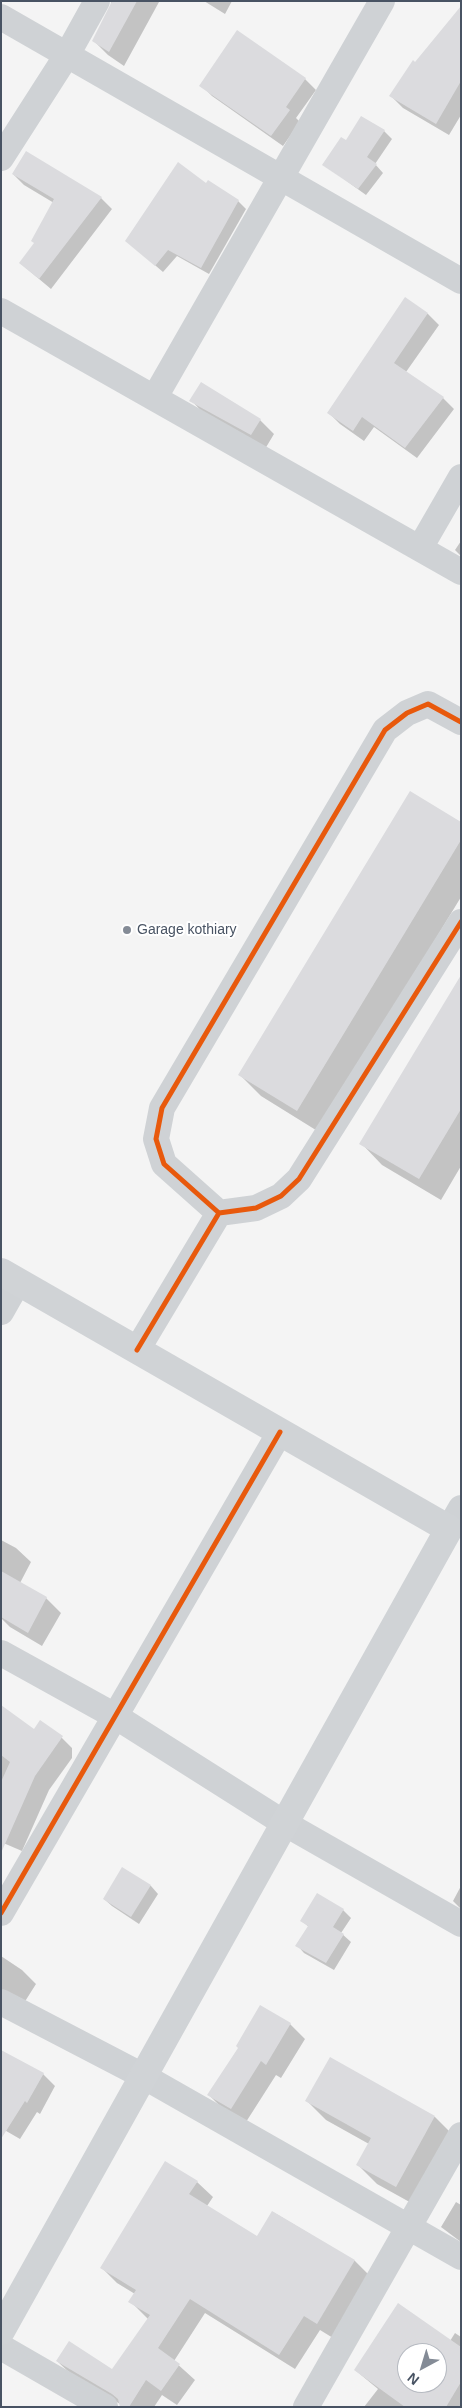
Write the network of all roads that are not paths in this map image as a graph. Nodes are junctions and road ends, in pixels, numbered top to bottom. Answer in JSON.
{"nodes":[{"id":1,"x":97,"y":1,"type":"edge"},
{"id":2,"x":382,"y":1,"type":"edge"},
{"id":3,"x":1,"y":17,"type":"edge"},
{"id":4,"x":66,"y":55,"type":"junction"},
{"id":5,"x":1,"y":158,"type":"edge"},
{"id":6,"x":281,"y":178,"type":"junction"},
{"id":7,"x":461,"y":281,"type":"edge"},
{"id":8,"x":1,"y":311,"type":"edge"},
{"id":9,"x":155,"y":397,"type":"junction"},
{"id":10,"x":461,"y":478,"type":"edge"},
{"id":11,"x":420,"y":548,"type":"junction"},
{"id":12,"x":461,"y":572,"type":"edge"},
{"id":13,"x":461,"y":722,"type":"edge"},
{"id":14,"x":461,"y":922,"type":"edge"},
{"id":15,"x":219,"y":1213,"type":"junction"},
{"id":16,"x":10,"y":1277,"type":"edge"},
{"id":17,"x":1,"y":1312,"type":"edge"},
{"id":18,"x":137,"y":1350,"type":"junction"},
{"id":19,"x":280,"y":1432,"type":"junction"},
{"id":20,"x":455,"y":1518,"type":"edge"},
{"id":21,"x":1,"y":1653,"type":"edge"},
{"id":22,"x":115,"y":1716,"type":"junction"},
{"id":23,"x":284,"y":1823,"type":"junction"},
{"id":24,"x":1,"y":1912,"type":"edge"},
{"id":25,"x":461,"y":1924,"type":"edge"},
{"id":26,"x":1,"y":2002,"type":"edge"},
{"id":27,"x":143,"y":2076,"type":"junction"},
{"id":28,"x":461,"y":2135,"type":"edge"},
{"id":29,"x":408,"y":2228,"type":"junction"},
{"id":30,"x":461,"y":2257,"type":"edge"},
{"id":31,"x":1,"y":2331,"type":"edge"},
{"id":32,"x":1,"y":2347,"type":"edge"},
{"id":33,"x":105,"y":2407,"type":"edge"},
{"id":34,"x":306,"y":2407,"type":"edge"}],
"edges":[{"from":1,"to":4,"type":"street"},
{"from":2,"to":6,"type":"street"},
{"from":3,"to":4,"type":"street"},
{"from":4,"to":5,"type":"street"},
{"from":4,"to":6,"type":"street"},
{"from":6,"to":7,"type":"street"},
{"from":6,"to":9,"type":"street"},
{"from":8,"to":9,"type":"street"},
{"from":9,"to":11,"type":"street"},
{"from":10,"to":11,"type":"street"},
{"from":11,"to":12,"type":"street"},
{"from":13,"to":15,"type":"street"},
{"from":14,"to":15,"type":"street"},
{"from":15,"to":18,"type":"street"},
{"from":16,"to":17,"type":"street"},
{"from":16,"to":18,"type":"main road"},
{"from":18,"to":19,"type":"main road"},
{"from":19,"to":20,"type":"main road"},
{"from":19,"to":22,"type":"street"},
{"from":20,"to":23,"type":"main road"},
{"from":21,"to":22,"type":"street"},
{"from":22,"to":23,"type":"street"},
{"from":22,"to":24,"type":"street"},
{"from":23,"to":25,"type":"street"},
{"from":23,"to":27,"type":"main road"},
{"from":26,"to":27,"type":"street"},
{"from":27,"to":29,"type":"street"},
{"from":27,"to":31,"type":"main road"},
{"from":28,"to":29,"type":"street"},
{"from":29,"to":30,"type":"street"},
{"from":29,"to":34,"type":"street"},
{"from":32,"to":33,"type":"street"}]}
